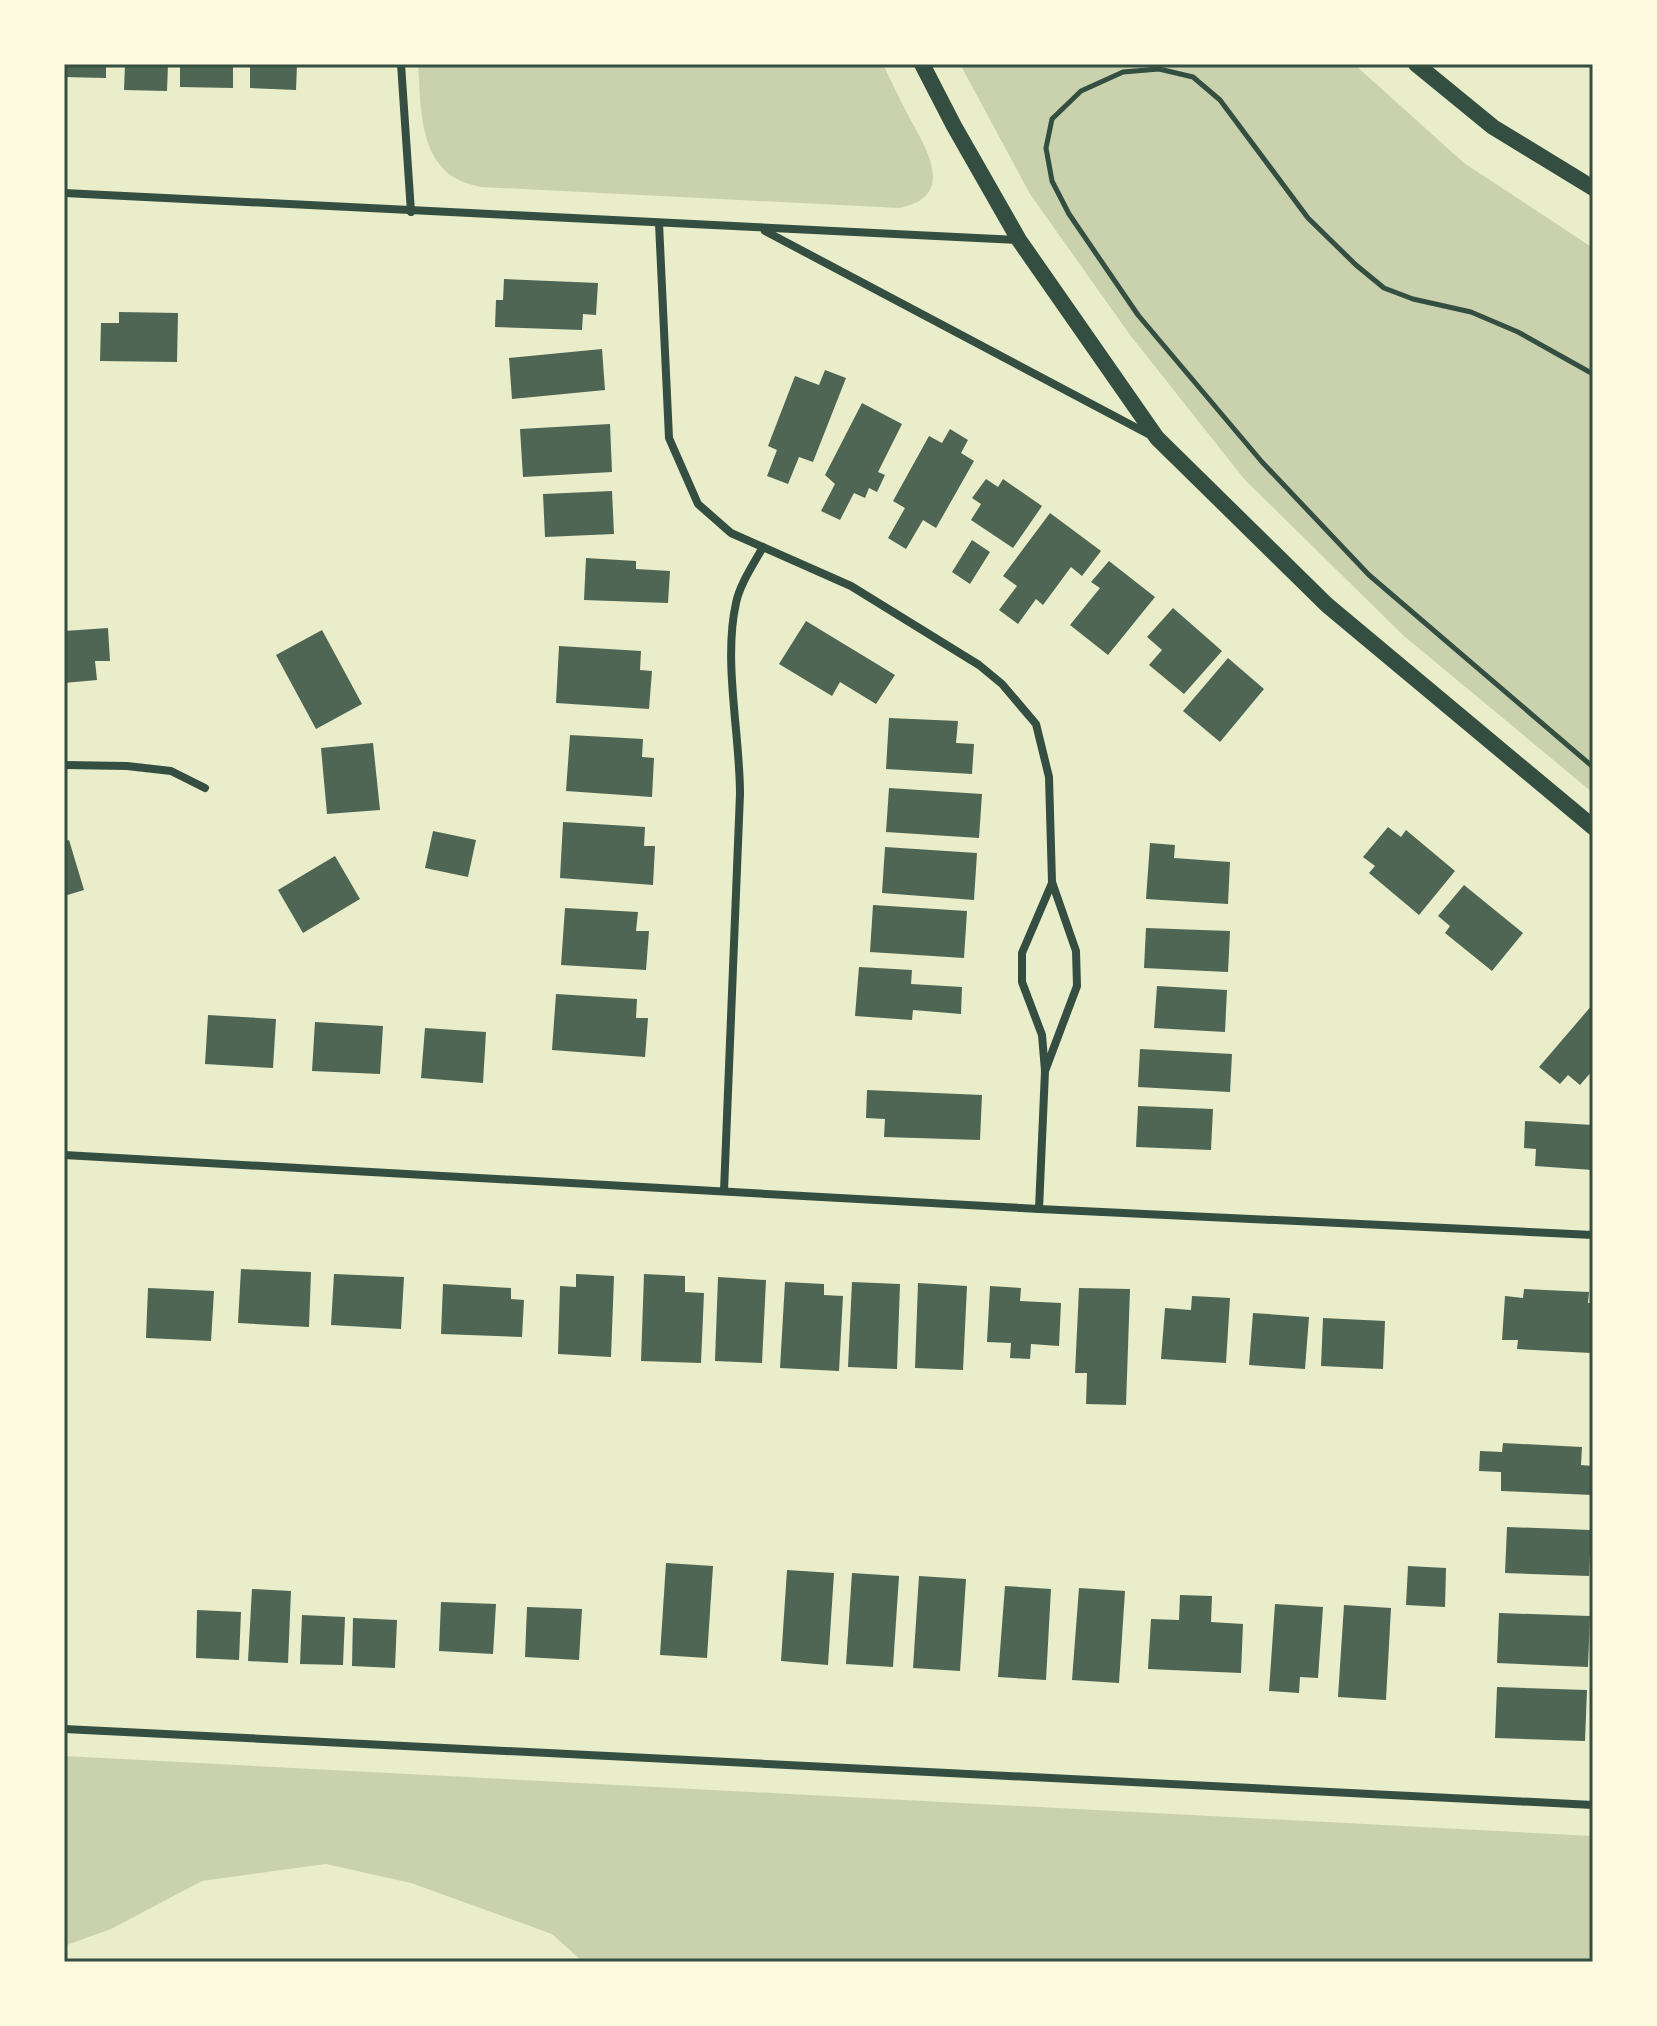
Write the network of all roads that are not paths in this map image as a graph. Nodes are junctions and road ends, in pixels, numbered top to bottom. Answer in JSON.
{"nodes":[{"id":1,"x":401,"y":64,"type":"edge"},
{"id":2,"x":922,"y":64,"type":"edge"},
{"id":3,"x":1416,"y":64,"type":"edge"},
{"id":4,"x":1593,"y":188,"type":"edge"},
{"id":5,"x":64,"y":193,"type":"edge"},
{"id":6,"x":411,"y":212,"type":"junction"},
{"id":7,"x":659,"y":223,"type":"junction"},
{"id":8,"x":760,"y":228,"type":"junction"},
{"id":9,"x":1019,"y":240,"type":"junction"},
{"id":10,"x":1157,"y":438,"type":"junction"},
{"id":11,"x":763,"y":547,"type":"junction"},
{"id":12,"x":64,"y":765,"type":"edge"},
{"id":13,"x":205,"y":788,"type":"dead end"},
{"id":14,"x":1593,"y":827,"type":"edge"},
{"id":15,"x":1052,"y":882,"type":"junction"},
{"id":16,"x":1045,"y":1071,"type":"junction"},
{"id":17,"x":64,"y":1155,"type":"edge"},
{"id":18,"x":724,"y":1191,"type":"junction"},
{"id":19,"x":1039,"y":1209,"type":"junction"},
{"id":20,"x":1593,"y":1235,"type":"edge"},
{"id":21,"x":64,"y":1729,"type":"edge"},
{"id":22,"x":1593,"y":1805,"type":"edge"}],
"edges":[{"from":1,"to":6,"type":"street"},
{"from":2,"to":9,"type":"main road"},
{"from":3,"to":4,"type":"main road"},
{"from":5,"to":6,"type":"street"},
{"from":6,"to":7,"type":"street"},
{"from":7,"to":8,"type":"street"},
{"from":7,"to":11,"type":"street"},
{"from":8,"to":9,"type":"street"},
{"from":8,"to":10,"type":"street"},
{"from":9,"to":10,"type":"main road"},
{"from":10,"to":14,"type":"main road"},
{"from":11,"to":15,"type":"street"},
{"from":11,"to":18,"type":"street"},
{"from":12,"to":13,"type":"street"},
{"from":15,"to":16,"type":"street"},
{"from":15,"to":16,"type":"street"},
{"from":16,"to":19,"type":"street"},
{"from":17,"to":18,"type":"street"},
{"from":18,"to":19,"type":"street"},
{"from":19,"to":20,"type":"street"},
{"from":21,"to":22,"type":"street"}]}
